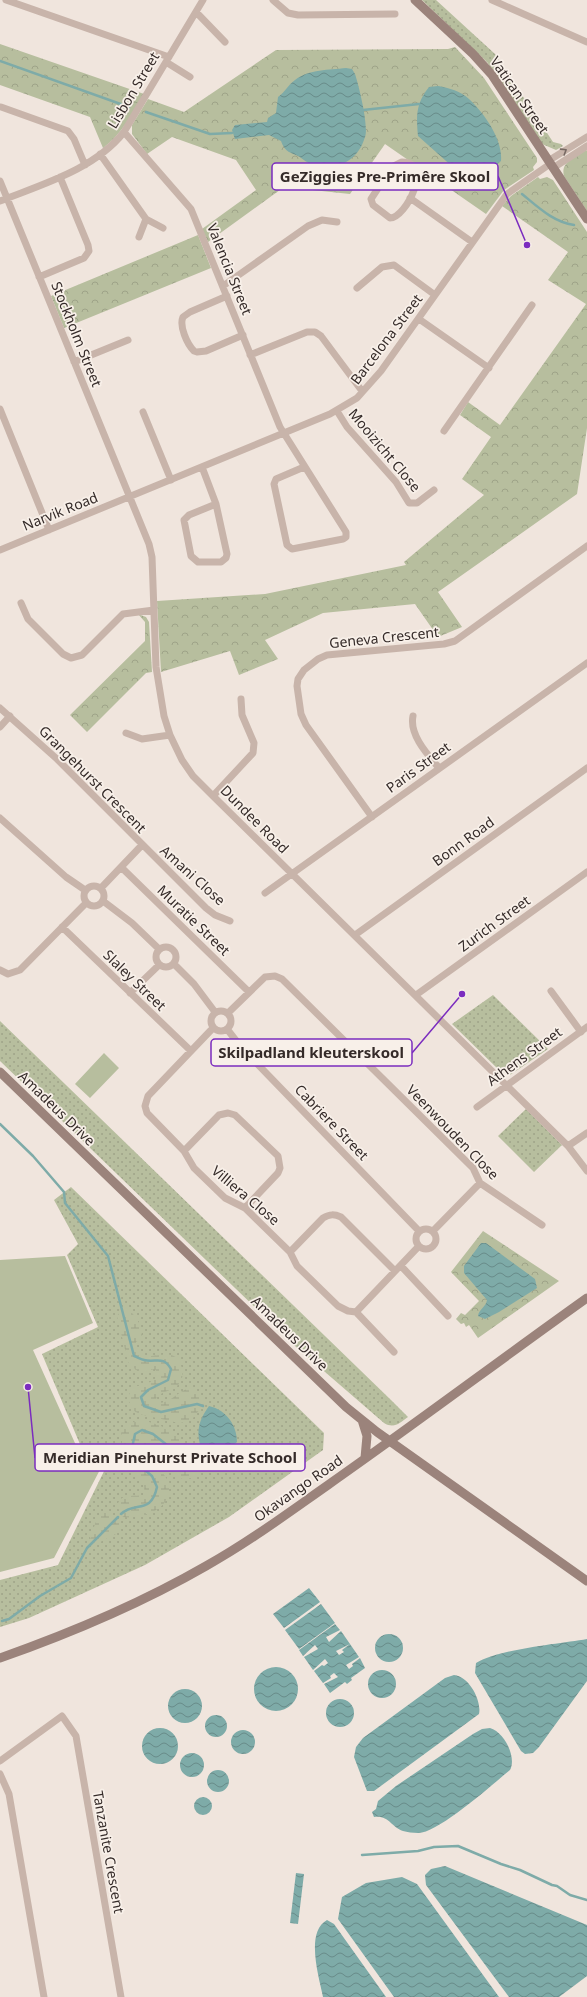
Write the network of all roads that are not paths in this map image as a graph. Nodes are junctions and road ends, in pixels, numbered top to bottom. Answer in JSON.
{"nodes":[{"id":1,"x":6,"y":0,"type":"edge"},
{"id":2,"x":203,"y":0,"type":"edge"},
{"id":3,"x":273,"y":0,"type":"edge"},
{"id":4,"x":415,"y":0,"type":"edge"},
{"id":5,"x":492,"y":0,"type":"edge"},
{"id":6,"x":196,"y":12,"type":"junction"},
{"id":7,"x":395,"y":14,"type":"dead end"},
{"id":8,"x":225,"y":42,"type":"dead end"},
{"id":9,"x":587,"y":42,"type":"edge"},
{"id":10,"x":167,"y":59,"type":"junction"},
{"id":11,"x":190,"y":77,"type":"dead end"},
{"id":12,"x":1,"y":106,"type":"edge"},
{"id":13,"x":124,"y":132,"type":"junction"},
{"id":14,"x":587,"y":137,"type":"edge"},
{"id":15,"x":587,"y":146,"type":"edge"},
{"id":16,"x":100,"y":154,"type":"junction"},
{"id":17,"x":84,"y":165,"type":"junction"},
{"id":18,"x":551,"y":165,"type":"junction"},
{"id":19,"x":60,"y":177,"type":"junction"},
{"id":20,"x":0,"y":181,"type":"edge"},
{"id":21,"x":410,"y":198,"type":"junction"},
{"id":22,"x":4,"y":200,"type":"edge"},
{"id":23,"x":146,"y":218,"type":"junction"},
{"id":24,"x":587,"y":219,"type":"edge"},
{"id":25,"x":337,"y":222,"type":"dead end"},
{"id":26,"x":163,"y":228,"type":"dead end"},
{"id":27,"x":139,"y":236,"type":"dead end"},
{"id":28,"x":472,"y":242,"type":"junction"},
{"id":29,"x":39,"y":277,"type":"junction"},
{"id":30,"x":222,"y":286,"type":"junction"},
{"id":31,"x":357,"y":288,"type":"dead end"},
{"id":32,"x":435,"y":295,"type":"junction"},
{"id":33,"x":226,"y":296,"type":"junction"},
{"id":34,"x":532,"y":305,"type":"dead end"},
{"id":35,"x":419,"y":318,"type":"junction"},
{"id":36,"x":243,"y":336,"type":"junction"},
{"id":37,"x":128,"y":340,"type":"dead end"},
{"id":38,"x":250,"y":355,"type":"junction"},
{"id":39,"x":74,"y":362,"type":"junction"},
{"id":40,"x":489,"y":368,"type":"junction"},
{"id":41,"x":362,"y":391,"type":"junction"},
{"id":42,"x":0,"y":409,"type":"edge"},
{"id":43,"x":337,"y":411,"type":"junction"},
{"id":44,"x":143,"y":412,"type":"dead end"},
{"id":45,"x":444,"y":432,"type":"dead end"},
{"id":46,"x":283,"y":434,"type":"junction"},
{"id":47,"x":202,"y":467,"type":"junction"},
{"id":48,"x":304,"y":467,"type":"junction"},
{"id":49,"x":171,"y":480,"type":"junction"},
{"id":50,"x":434,"y":490,"type":"dead end"},
{"id":51,"x":129,"y":497,"type":"junction"},
{"id":52,"x":216,"y":504,"type":"junction"},
{"id":53,"x":49,"y":530,"type":"junction"},
{"id":54,"x":587,"y":546,"type":"edge"},
{"id":55,"x":0,"y":550,"type":"edge"},
{"id":56,"x":21,"y":602,"type":"dead end"},
{"id":57,"x":154,"y":610,"type":"junction"},
{"id":58,"x":587,"y":662,"type":"edge"},
{"id":59,"x":241,"y":699,"type":"dead end"},
{"id":60,"x":0,"y":708,"type":"edge"},
{"id":61,"x":10,"y":716,"type":"junction"},
{"id":62,"x":413,"y":716,"type":"dead end"},
{"id":63,"x":0,"y":726,"type":"edge"},
{"id":64,"x":126,"y":733,"type":"dead end"},
{"id":65,"x":170,"y":735,"type":"junction"},
{"id":66,"x":440,"y":768,"type":"junction"},
{"id":67,"x":587,"y":768,"type":"edge"},
{"id":68,"x":213,"y":796,"type":"junction"},
{"id":69,"x":372,"y":817,"type":"junction"},
{"id":70,"x":0,"y":818,"type":"edge"},
{"id":71,"x":142,"y":845,"type":"junction"},
{"id":72,"x":121,"y":867,"type":"junction"},
{"id":73,"x":587,"y":872,"type":"edge"},
{"id":74,"x":293,"y":874,"type":"junction"},
{"id":75,"x":101,"y":888,"type":"junction"},
{"id":76,"x":85,"y":890,"type":"junction"},
{"id":77,"x":265,"y":893,"type":"dead end"},
{"id":78,"x":103,"y":901,"type":"junction"},
{"id":79,"x":86,"y":903,"type":"junction"},
{"id":80,"x":230,"y":921,"type":"dead end"},
{"id":81,"x":62,"y":927,"type":"junction"},
{"id":82,"x":355,"y":935,"type":"junction"},
{"id":83,"x":159,"y":949,"type":"junction"},
{"id":84,"x":174,"y":964,"type":"junction"},
{"id":85,"x":159,"y":965,"type":"junction"},
{"id":86,"x":0,"y":970,"type":"edge"},
{"id":87,"x":552,"y":991,"type":"dead end"},
{"id":88,"x":249,"y":992,"type":"junction"},
{"id":89,"x":130,"y":993,"type":"junction"},
{"id":90,"x":416,"y":995,"type":"junction"},
{"id":91,"x":215,"y":1012,"type":"junction"},
{"id":92,"x":228,"y":1013,"type":"junction"},
{"id":93,"x":214,"y":1028,"type":"junction"},
{"id":94,"x":227,"y":1029,"type":"junction"},
{"id":95,"x":584,"y":1030,"type":"edge"},
{"id":96,"x":191,"y":1051,"type":"junction"},
{"id":97,"x":0,"y":1072,"type":"edge"},
{"id":98,"x":506,"y":1085,"type":"junction"},
{"id":99,"x":477,"y":1107,"type":"dead end"},
{"id":100,"x":587,"y":1133,"type":"edge"},
{"id":101,"x":568,"y":1146,"type":"junction"},
{"id":102,"x":184,"y":1150,"type":"junction"},
{"id":103,"x":587,"y":1171,"type":"edge"},
{"id":104,"x":480,"y":1183,"type":"junction"},
{"id":105,"x":245,"y":1208,"type":"junction"},
{"id":106,"x":542,"y":1225,"type":"dead end"},
{"id":107,"x":419,"y":1231,"type":"junction"},
{"id":108,"x":433,"y":1231,"type":"junction"},
{"id":109,"x":419,"y":1246,"type":"junction"},
{"id":110,"x":290,"y":1252,"type":"junction"},
{"id":111,"x":398,"y":1269,"type":"junction"},
{"id":112,"x":587,"y":1298,"type":"edge"},
{"id":113,"x":356,"y":1312,"type":"junction"},
{"id":114,"x":448,"y":1316,"type":"dead end"},
{"id":115,"x":394,"y":1352,"type":"dead end"},
{"id":116,"x":361,"y":1419,"type":"junction"},
{"id":117,"x":390,"y":1441,"type":"junction"},
{"id":118,"x":366,"y":1458,"type":"junction"},
{"id":119,"x":587,"y":1581,"type":"edge"},
{"id":120,"x":0,"y":1658,"type":"edge"},
{"id":121,"x":0,"y":1761,"type":"edge"},
{"id":122,"x":0,"y":1774,"type":"edge"},
{"id":123,"x":44,"y":1997,"type":"edge"},
{"id":124,"x":121,"y":1997,"type":"edge"}],
"edges":[{"from":1,"to":10,"type":"street"},
{"from":2,"to":6,"type":"street","name":"Lisbon Street"},
{"from":3,"to":7,"type":"street"},
{"from":4,"to":18,"type":"street","name":"Vatican Street"},
{"from":5,"to":9,"type":"street"},
{"from":6,"to":8,"type":"street"},
{"from":6,"to":10,"type":"street","name":"Lisbon Street"},
{"from":10,"to":11,"type":"street"},
{"from":10,"to":13,"type":"street","name":"Lisbon Street"},
{"from":12,"to":17,"type":"street"},
{"from":13,"to":16,"type":"street","name":"Lisbon Street"},
{"from":13,"to":30,"type":"street","name":"Valencia Street"},
{"from":18,"to":14,"type":"street","one_way":true},
{"from":15,"to":18,"type":"street"},
{"from":16,"to":17,"type":"street","name":"Lisbon Street"},
{"from":16,"to":23,"type":"street"},
{"from":17,"to":19,"type":"street","name":"Lisbon Street"},
{"from":18,"to":24,"type":"street","name":"Vatican Street"},
{"from":18,"to":28,"type":"street","name":"Barcelona Street"},
{"from":19,"to":22,"type":"street","name":"Lisbon Street"},
{"from":19,"to":29,"type":"street"},
{"from":20,"to":22,"type":"street","name":"Stockholm Street"},
{"from":21,"to":21,"type":"street"},
{"from":21,"to":28,"type":"street"},
{"from":22,"to":29,"type":"street","name":"Stockholm Street"},
{"from":23,"to":26,"type":"street"},
{"from":23,"to":27,"type":"street"},
{"from":25,"to":30,"type":"street"},
{"from":28,"to":32,"type":"street","name":"Barcelona Street"},
{"from":29,"to":39,"type":"street","name":"Stockholm Street"},
{"from":30,"to":33,"type":"street","name":"Valencia Street"},
{"from":31,"to":32,"type":"street"},
{"from":32,"to":35,"type":"street","name":"Barcelona Street"},
{"from":33,"to":36,"type":"street","name":"Valencia Street"},
{"from":33,"to":36,"type":"street"},
{"from":34,"to":40,"type":"street"},
{"from":35,"to":40,"type":"street"},
{"from":35,"to":41,"type":"street","name":"Barcelona Street"},
{"from":36,"to":38,"type":"street","name":"Valencia Street"},
{"from":37,"to":39,"type":"street"},
{"from":38,"to":41,"type":"street"},
{"from":38,"to":46,"type":"street","name":"Valencia Street"},
{"from":39,"to":51,"type":"street","name":"Stockholm Street"},
{"from":40,"to":45,"type":"street"},
{"from":41,"to":43,"type":"street","name":"Barcelona Street"},
{"from":42,"to":53,"type":"street"},
{"from":43,"to":46,"type":"street","name":"Barcelona Street"},
{"from":43,"to":50,"type":"street","name":"Mooizicht Close"},
{"from":44,"to":49,"type":"street"},
{"from":46,"to":47,"type":"street","name":"Barcelona Street"},
{"from":46,"to":48,"type":"street","name":"Valencia Street"},
{"from":47,"to":49,"type":"street","name":"Barcelona Street"},
{"from":47,"to":52,"type":"street"},
{"from":48,"to":48,"type":"street","name":"Valencia Street"},
{"from":49,"to":51,"type":"street","name":"Barcelona Street"},
{"from":51,"to":53,"type":"street","name":"Narvik Road"},
{"from":51,"to":57,"type":"street","name":"Dundee Road"},
{"from":52,"to":52,"type":"street"},
{"from":53,"to":55,"type":"street","name":"Narvik Road"},
{"from":54,"to":69,"type":"street","name":"Geneva Crescent"},
{"from":56,"to":57,"type":"street"},
{"from":57,"to":65,"type":"street","name":"Dundee Road"},
{"from":58,"to":66,"type":"street","name":"Paris Street"},
{"from":59,"to":68,"type":"street"},
{"from":60,"to":61,"type":"street","name":"Grangehurst Crescent"},
{"from":61,"to":63,"type":"street"},
{"from":61,"to":71,"type":"street","name":"Grangehurst Crescent"},
{"from":62,"to":66,"type":"street"},
{"from":64,"to":65,"type":"street"},
{"from":65,"to":68,"type":"street","name":"Dundee Road"},
{"from":66,"to":69,"type":"street","name":"Paris Street"},
{"from":67,"to":82,"type":"street","name":"Bonn Road"},
{"from":68,"to":74,"type":"street","name":"Dundee Road"},
{"from":69,"to":74,"type":"street","name":"Paris Street"},
{"from":70,"to":76,"type":"street"},
{"from":71,"to":72,"type":"street","name":"Grangehurst Crescent"},
{"from":71,"to":80,"type":"street","name":"Amani Close"},
{"from":72,"to":75,"type":"street","name":"Grangehurst Crescent"},
{"from":72,"to":88,"type":"street","name":"Muratie Street"},
{"from":73,"to":90,"type":"street","name":"Zurich Street"},
{"from":74,"to":77,"type":"street","name":"Paris Street"},
{"from":74,"to":82,"type":"street","name":"Dundee Road"},
{"from":75,"to":76,"type":"street"},
{"from":75,"to":78,"type":"street"},
{"from":76,"to":79,"type":"street"},
{"from":78,"to":79,"type":"street"},
{"from":78,"to":83,"type":"street"},
{"from":79,"to":81,"type":"street"},
{"from":81,"to":86,"type":"street"},
{"from":81,"to":89,"type":"street","name":"Slaley Street"},
{"from":82,"to":90,"type":"street","name":"Dundee Road"},
{"from":83,"to":84,"type":"street"},
{"from":83,"to":85,"type":"street"},
{"from":84,"to":85,"type":"street"},
{"from":84,"to":91,"type":"street"},
{"from":85,"to":89,"type":"street"},
{"from":87,"to":95,"type":"street"},
{"from":88,"to":92,"type":"street","name":"Veenwouden Close"},
{"from":88,"to":104,"type":"street","name":"Veenwouden Close"},
{"from":89,"to":96,"type":"street","name":"Slaley Street"},
{"from":90,"to":98,"type":"street","name":"Dundee Road"},
{"from":91,"to":92,"type":"street"},
{"from":91,"to":93,"type":"street"},
{"from":92,"to":94,"type":"street"},
{"from":93,"to":94,"type":"street"},
{"from":93,"to":96,"type":"street","name":"Villiera Close"},
{"from":94,"to":107,"type":"street","name":"Cabriere Street"},
{"from":95,"to":98,"type":"street","name":"Athens Street"},
{"from":96,"to":102,"type":"street","name":"Villiera Close"},
{"from":97,"to":116,"type":"street","name":"Amadeus Drive"},
{"from":98,"to":99,"type":"street","name":"Athens Street"},
{"from":98,"to":101,"type":"street","name":"Dundee Road"},
{"from":100,"to":101,"type":"street"},
{"from":101,"to":103,"type":"street","name":"Dundee Road"},
{"from":102,"to":105,"type":"street","name":"Villiera Close"},
{"from":102,"to":105,"type":"street"},
{"from":104,"to":106,"type":"street","name":"Veenwouden Close"},
{"from":104,"to":108,"type":"street"},
{"from":105,"to":110,"type":"street","name":"Villiera Close"},
{"from":107,"to":108,"type":"street"},
{"from":107,"to":109,"type":"street"},
{"from":108,"to":109,"type":"street"},
{"from":109,"to":111,"type":"street"},
{"from":110,"to":111,"type":"street"},
{"from":110,"to":113,"type":"street","name":"Villiera Close"},
{"from":111,"to":113,"type":"street"},
{"from":111,"to":114,"type":"street"},
{"from":112,"to":117,"type":"street","name":"Okavango Road"},
{"from":113,"to":115,"type":"street","name":"Villiera Close"},
{"from":116,"to":117,"type":"street","name":"Amadeus Drive"},
{"from":116,"to":118,"type":"street"},
{"from":117,"to":118,"type":"street","name":"Okavango Road"},
{"from":117,"to":119,"type":"street","name":"Amadeus Drive"},
{"from":118,"to":120,"type":"street","name":"Okavango Road"},
{"from":121,"to":124,"type":"street","name":"Tanzanite Crescent"},
{"from":122,"to":123,"type":"street"}]}
